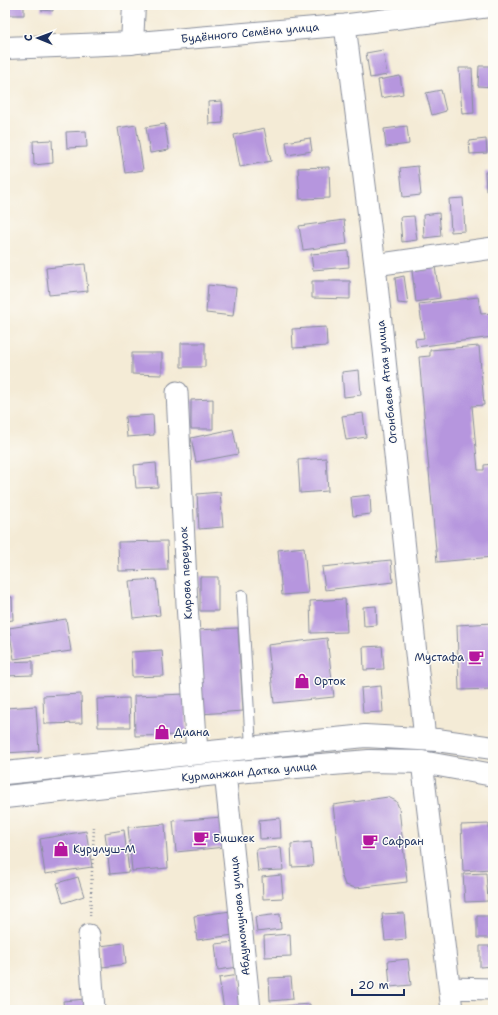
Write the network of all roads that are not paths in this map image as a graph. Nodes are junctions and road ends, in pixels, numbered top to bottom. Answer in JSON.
{"nodes":[{"id":1,"x":134,"y":5,"type":"edge"},
{"id":2,"x":493,"y":6,"type":"edge"},
{"id":3,"x":345,"y":25,"type":"junction"},
{"id":4,"x":132,"y":43,"type":"junction"},
{"id":5,"x":5,"y":48,"type":"edge"},
{"id":6,"x":493,"y":248,"type":"edge"},
{"id":7,"x":375,"y":265,"type":"junction"},
{"id":8,"x":177,"y":392,"type":"dead end"},
{"id":9,"x":242,"y":595,"type":"dead end"},
{"id":10,"x":425,"y":739,"type":"junction"},
{"id":11,"x":252,"y":748,"type":"junction"},
{"id":12,"x":493,"y":748,"type":"edge"},
{"id":13,"x":197,"y":753,"type":"junction"},
{"id":14,"x":422,"y":762,"type":"junction"},
{"id":15,"x":5,"y":773,"type":"edge"},
{"id":16,"x":226,"y":773,"type":"junction"},
{"id":17,"x":493,"y":775,"type":"edge"},
{"id":18,"x":5,"y":797,"type":"edge"},
{"id":19,"x":89,"y":935,"type":"road end"},
{"id":20,"x":450,"y":988,"type":"junction"},
{"id":21,"x":493,"y":989,"type":"edge"},
{"id":22,"x":94,"y":1010,"type":"edge"},
{"id":23,"x":250,"y":1010,"type":"edge"},
{"id":24,"x":452,"y":1010,"type":"edge"}],
"edges":[{"from":1,"to":4,"type":"main road"},
{"from":2,"to":3,"type":"street","name":"Будённого Семёна улица"},
{"from":3,"to":4,"type":"street","name":"Будённого Семёна улица"},
{"from":3,"to":7,"type":"street","name":"Огонбаева Атая улица"},
{"from":4,"to":5,"type":"main road","name":"Будённого Семёна улица"},
{"from":6,"to":7,"type":"street"},
{"from":7,"to":10,"type":"street","name":"Огонбаева Атая улица"},
{"from":8,"to":13,"type":"street","name":"Кирова переулок"},
{"from":9,"to":11,"type":"lane"},
{"from":10,"to":11,"type":"main road","name":"Курманжан Датка улица"},
{"from":10,"to":12,"type":"main road","name":"Курманжан Датка улица"},
{"from":11,"to":13,"type":"main road","name":"Курманжан Датка улица"},
{"from":13,"to":15,"type":"main road","name":"Курманжан Датка улица"},
{"from":14,"to":16,"type":"main road","name":"Курманжан Датка улица"},
{"from":14,"to":17,"type":"main road","name":"Курманжан Датка улица"},
{"from":14,"to":20,"type":"street"},
{"from":16,"to":18,"type":"main road","name":"Курманжан Датка улица"},
{"from":16,"to":23,"type":"street","name":"Абдумомунова улица"},
{"from":19,"to":22,"type":"street"},
{"from":20,"to":21,"type":"street"},
{"from":20,"to":24,"type":"street"}]}
